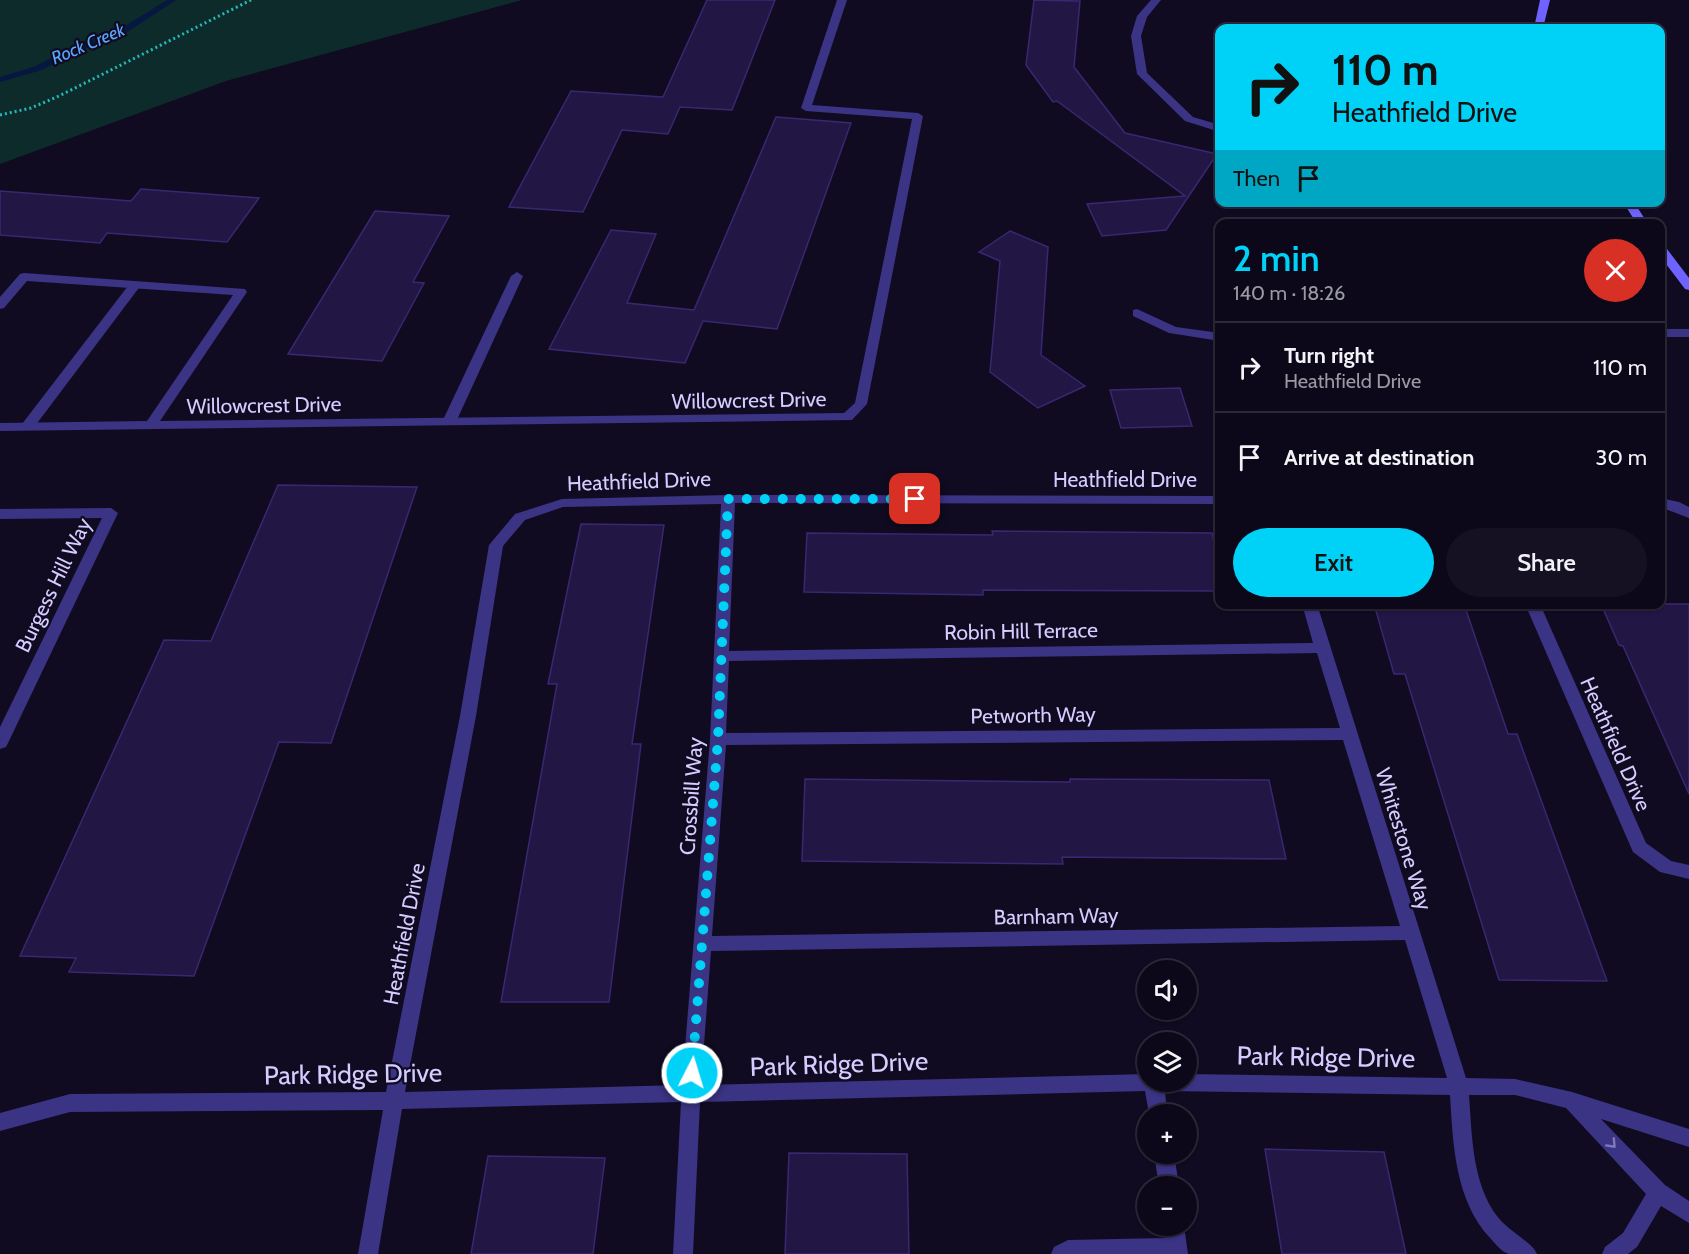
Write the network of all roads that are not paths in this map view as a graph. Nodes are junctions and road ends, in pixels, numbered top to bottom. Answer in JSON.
{"nodes":[{"id":1,"x":842,"y":0,"type":"edge"},
{"id":2,"x":1156,"y":0,"type":"edge"},
{"id":3,"x":1545,"y":0,"type":"edge"},
{"id":4,"x":1539,"y":24,"type":"edge"},
{"id":5,"x":1215,"y":127,"type":"edge"},
{"id":6,"x":1665,"y":254,"type":"edge"},
{"id":7,"x":517,"y":276,"type":"dead end"},
{"id":8,"x":135,"y":285,"type":"junction"},
{"id":9,"x":1689,"y":286,"type":"edge"},
{"id":10,"x":0,"y":305,"type":"edge"},
{"id":11,"x":1137,"y":313,"type":"dead end"},
{"id":12,"x":1665,"y":333,"type":"edge"},
{"id":13,"x":1689,"y":333,"type":"edge"},
{"id":14,"x":1215,"y":336,"type":"edge"},
{"id":15,"x":449,"y":422,"type":"junction"},
{"id":16,"x":150,"y":426,"type":"junction"},
{"id":17,"x":0,"y":427,"type":"edge"},
{"id":18,"x":27,"y":427,"type":"junction"},
{"id":19,"x":728,"y":499,"type":"junction"},
{"id":20,"x":1215,"y":500,"type":"edge"},
{"id":21,"x":1665,"y":503,"type":"edge"},
{"id":22,"x":1689,"y":513,"type":"edge"},
{"id":23,"x":0,"y":514,"type":"edge"},
{"id":24,"x":1309,"y":609,"type":"edge"},
{"id":25,"x":1534,"y":609,"type":"edge"},
{"id":26,"x":1321,"y":648,"type":"junction"},
{"id":27,"x":722,"y":656,"type":"junction"},
{"id":28,"x":1348,"y":734,"type":"junction"},
{"id":29,"x":718,"y":739,"type":"junction"},
{"id":30,"x":0,"y":743,"type":"edge"},
{"id":31,"x":1689,"y":872,"type":"edge"},
{"id":32,"x":1410,"y":933,"type":"junction"},
{"id":33,"x":703,"y":944,"type":"junction"},
{"id":34,"x":1137,"y":1082,"type":"edge"},
{"id":35,"x":1197,"y":1083,"type":"edge"},
{"id":36,"x":1459,"y":1086,"type":"junction"},
{"id":37,"x":691,"y":1095,"type":"junction"},
{"id":38,"x":394,"y":1101,"type":"junction"},
{"id":39,"x":1572,"y":1101,"type":"junction"},
{"id":40,"x":0,"y":1122,"type":"edge"},
{"id":41,"x":1689,"y":1138,"type":"edge"},
{"id":42,"x":1658,"y":1192,"type":"junction"},
{"id":43,"x":1689,"y":1213,"type":"edge"},
{"id":44,"x":1176,"y":1236,"type":"edge"},
{"id":45,"x":1178,"y":1251,"type":"edge"},
{"id":46,"x":368,"y":1254,"type":"edge"},
{"id":47,"x":683,"y":1254,"type":"edge"},
{"id":48,"x":1061,"y":1254,"type":"edge"},
{"id":49,"x":1527,"y":1254,"type":"edge"},
{"id":50,"x":1612,"y":1254,"type":"edge"}],
"edges":[{"from":1,"to":15,"type":"street","name":"Willowcrest Drive"},
{"from":2,"to":5,"type":"street"},
{"from":3,"to":4,"type":"street"},
{"from":6,"to":9,"type":"street"},
{"from":7,"to":15,"type":"street"},
{"from":8,"to":10,"type":"street","name":"Willowcrest Drive"},
{"from":8,"to":16,"type":"street","name":"Willowcrest Drive"},
{"from":8,"to":18,"type":"street"},
{"from":11,"to":14,"type":"street"},
{"from":12,"to":13,"type":"street"},
{"from":15,"to":16,"type":"street","name":"Willowcrest Drive"},
{"from":16,"to":18,"type":"street","name":"Willowcrest Drive"},
{"from":17,"to":18,"type":"street","name":"Willowcrest Drive"},
{"from":19,"to":20,"type":"street","name":"Heathfield Drive"},
{"from":19,"to":27,"type":"street","name":"Crossbill Way"},
{"from":19,"to":38,"type":"street","name":"Heathfield Drive"},
{"from":21,"to":22,"type":"street"},
{"from":23,"to":30,"type":"street","name":"Burgess Hill Way"},
{"from":24,"to":26,"type":"street","name":"Whitestone Way"},
{"from":25,"to":31,"type":"street","name":"Heathfield Drive"},
{"from":26,"to":27,"type":"street","name":"Robin Hill Terrace"},
{"from":26,"to":28,"type":"street","name":"Whitestone Way"},
{"from":27,"to":29,"type":"street","name":"Crossbill Way"},
{"from":28,"to":29,"type":"street","name":"Petworth Way"},
{"from":28,"to":32,"type":"street","name":"Whitestone Way"},
{"from":29,"to":33,"type":"street","name":"Crossbill Way"},
{"from":32,"to":33,"type":"street","name":"Barnham Way"},
{"from":32,"to":36,"type":"street","name":"Whitestone Way"},
{"from":33,"to":37,"type":"street","name":"Crossbill Way"},
{"from":34,"to":37,"type":"street","name":"Park Ridge Drive"},
{"from":35,"to":36,"type":"street","name":"Park Ridge Drive"},
{"from":36,"to":39,"type":"street","name":"Park Ridge Drive"},
{"from":36,"to":49,"type":"street","name":"Whitestone Way"},
{"from":37,"to":38,"type":"street","name":"Park Ridge Drive"},
{"from":37,"to":47,"type":"street","name":"Crossbill Way"},
{"from":38,"to":40,"type":"street","name":"Park Ridge Drive"},
{"from":38,"to":46,"type":"street","name":"Heathfield Drive"},
{"from":39,"to":41,"type":"street","name":"Park Ridge Drive"},
{"from":39,"to":42,"type":"street","one_way":true},
{"from":42,"to":43,"type":"street"},
{"from":42,"to":50,"type":"street"},
{"from":44,"to":45,"type":"street"},
{"from":45,"to":48,"type":"street"}]}
